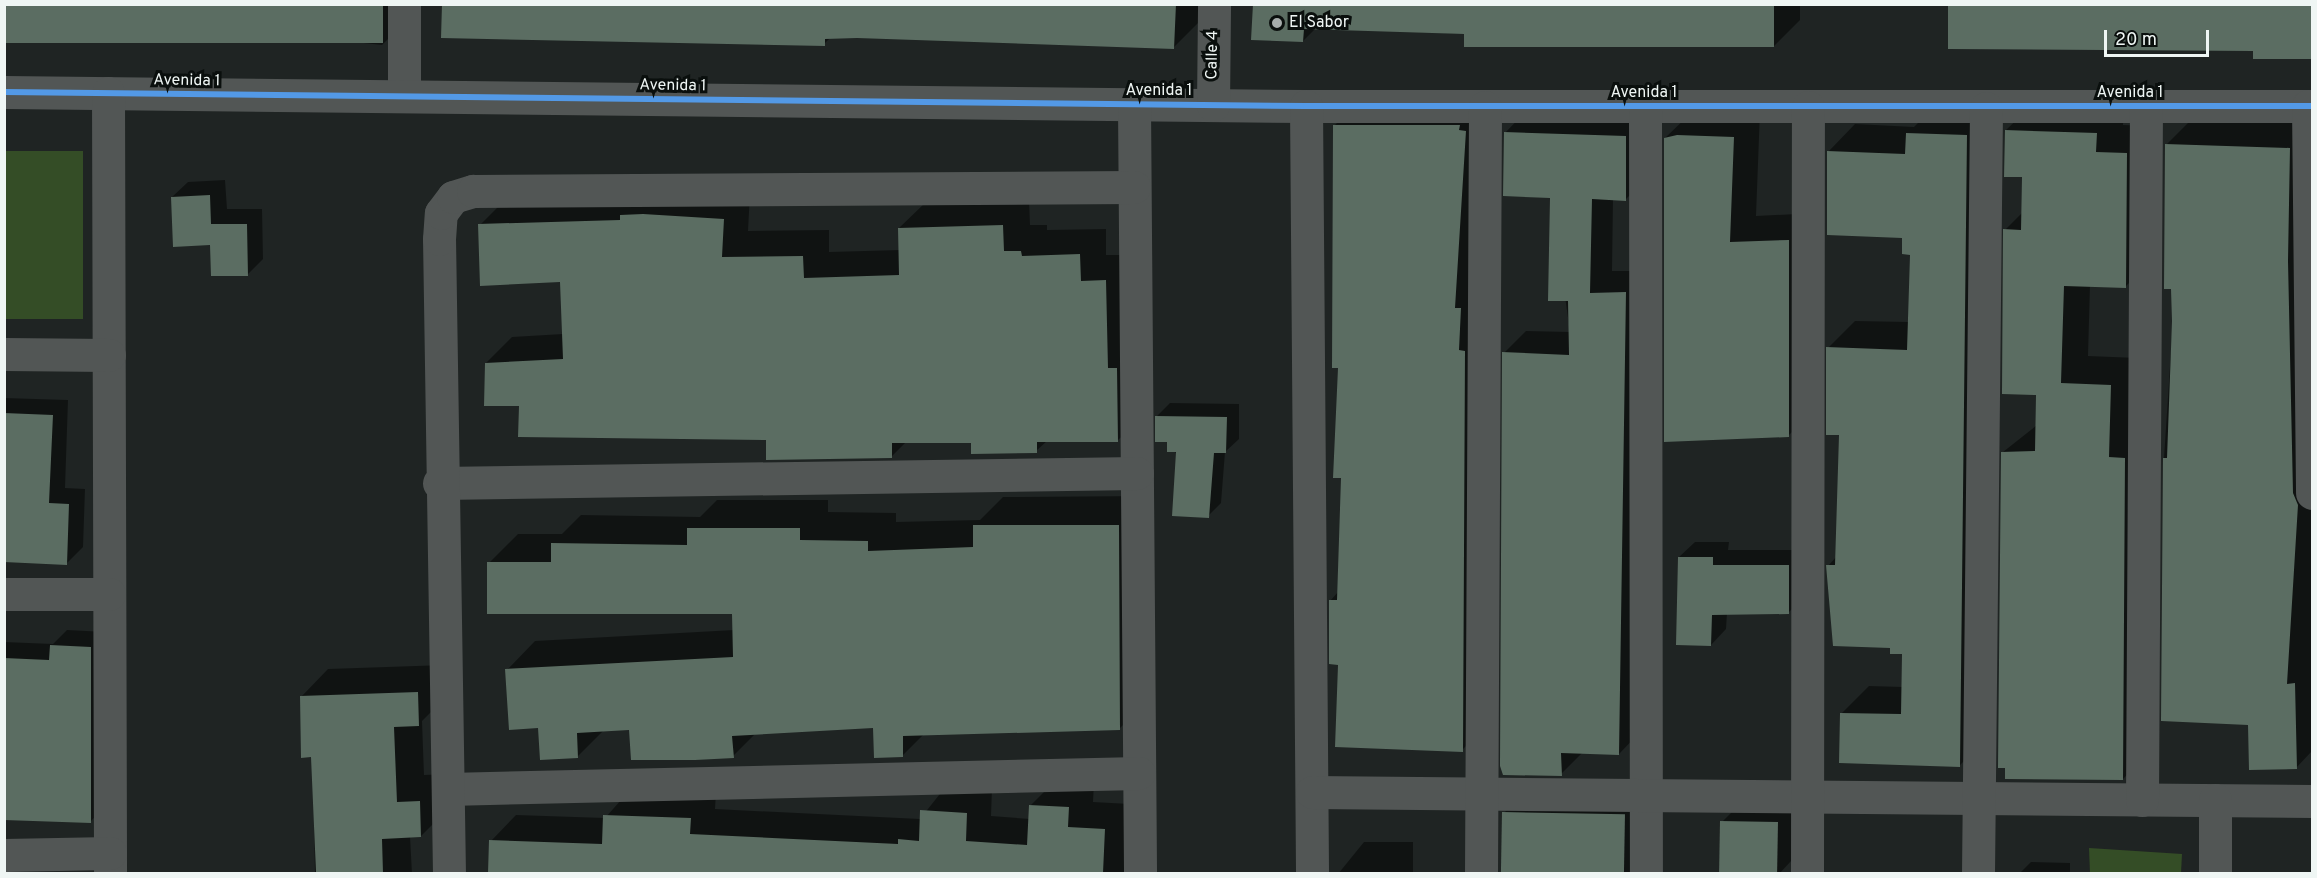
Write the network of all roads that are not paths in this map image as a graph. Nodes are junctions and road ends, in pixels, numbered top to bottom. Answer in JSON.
{"nodes":[{"id":1,"x":404,"y":4,"type":"edge"},
{"id":2,"x":1214,"y":4,"type":"edge"},
{"id":3,"x":4,"y":92,"type":"edge"},
{"id":4,"x":108,"y":93,"type":"junction"},
{"id":5,"x":404,"y":96,"type":"junction"},
{"id":6,"x":1134,"y":105,"type":"junction"},
{"id":7,"x":1213,"y":105,"type":"junction"},
{"id":8,"x":1306,"y":106,"type":"junction"},
{"id":9,"x":2146,"y":106,"type":"junction"},
{"id":10,"x":2310,"y":106,"type":"edge"},
{"id":11,"x":1485,"y":107,"type":"junction"},
{"id":12,"x":1646,"y":107,"type":"junction"},
{"id":13,"x":1808,"y":107,"type":"junction"},
{"id":14,"x":1986,"y":108,"type":"junction"},
{"id":15,"x":1134,"y":187,"type":"junction"},
{"id":16,"x":4,"y":354,"type":"edge"},
{"id":17,"x":109,"y":354,"type":"junction"},
{"id":18,"x":1137,"y":473,"type":"junction"},
{"id":19,"x":440,"y":483,"type":"junction"},
{"id":20,"x":2313,"y":493,"type":"edge"},
{"id":21,"x":4,"y":594,"type":"edge"},
{"id":22,"x":109,"y":594,"type":"junction"},
{"id":23,"x":1139,"y":773,"type":"junction"},
{"id":24,"x":448,"y":789,"type":"junction"},
{"id":25,"x":1312,"y":792,"type":"junction"},
{"id":26,"x":1482,"y":793,"type":"junction"},
{"id":27,"x":1646,"y":795,"type":"junction"},
{"id":28,"x":1807,"y":796,"type":"junction"},
{"id":29,"x":1978,"y":797,"type":"junction"},
{"id":30,"x":2142,"y":800,"type":"junction"},
{"id":31,"x":2215,"y":800,"type":"junction"},
{"id":32,"x":2313,"y":801,"type":"edge"},
{"id":33,"x":4,"y":855,"type":"edge"},
{"id":34,"x":110,"y":863,"type":"edge"},
{"id":35,"x":449,"y":873,"type":"edge"},
{"id":36,"x":1140,"y":873,"type":"edge"},
{"id":37,"x":1312,"y":873,"type":"edge"},
{"id":38,"x":1481,"y":873,"type":"edge"},
{"id":39,"x":1646,"y":873,"type":"edge"},
{"id":40,"x":1807,"y":873,"type":"edge"},
{"id":41,"x":1978,"y":873,"type":"edge"},
{"id":42,"x":2215,"y":873,"type":"edge"}],
"edges":[{"from":1,"to":5,"type":"street"},
{"from":2,"to":7,"type":"street","name":"Calle 4"},
{"from":3,"to":4,"type":"street","name":"Avenida 1"},
{"from":4,"to":5,"type":"street","name":"Avenida 1"},
{"from":4,"to":17,"type":"street"},
{"from":5,"to":6,"type":"street","name":"Avenida 1"},
{"from":6,"to":7,"type":"street","name":"Avenida 1"},
{"from":6,"to":15,"type":"street"},
{"from":7,"to":8,"type":"street","name":"Avenida 1"},
{"from":8,"to":11,"type":"street","name":"Avenida 1"},
{"from":8,"to":25,"type":"street"},
{"from":9,"to":10,"type":"street","name":"Avenida 1"},
{"from":9,"to":14,"type":"street","name":"Avenida 1"},
{"from":9,"to":30,"type":"street"},
{"from":10,"to":20,"type":"street"},
{"from":11,"to":12,"type":"street","name":"Avenida 1"},
{"from":11,"to":26,"type":"street"},
{"from":12,"to":13,"type":"street","name":"Avenida 1"},
{"from":12,"to":27,"type":"street"},
{"from":13,"to":14,"type":"street","name":"Avenida 1"},
{"from":13,"to":28,"type":"street"},
{"from":14,"to":29,"type":"street"},
{"from":15,"to":18,"type":"street"},
{"from":15,"to":19,"type":"street"},
{"from":16,"to":17,"type":"street"},
{"from":17,"to":22,"type":"street"},
{"from":18,"to":19,"type":"street"},
{"from":18,"to":23,"type":"street"},
{"from":19,"to":24,"type":"street"},
{"from":21,"to":22,"type":"street"},
{"from":22,"to":34,"type":"street"},
{"from":23,"to":24,"type":"street"},
{"from":23,"to":36,"type":"street"},
{"from":24,"to":35,"type":"street"},
{"from":25,"to":26,"type":"street"},
{"from":25,"to":37,"type":"street"},
{"from":26,"to":27,"type":"street"},
{"from":26,"to":38,"type":"street"},
{"from":27,"to":28,"type":"street"},
{"from":27,"to":39,"type":"street"},
{"from":28,"to":29,"type":"street"},
{"from":28,"to":40,"type":"street"},
{"from":29,"to":30,"type":"street"},
{"from":29,"to":41,"type":"street"},
{"from":30,"to":31,"type":"street"},
{"from":31,"to":32,"type":"street"},
{"from":31,"to":42,"type":"street"},
{"from":33,"to":34,"type":"street"}]}
